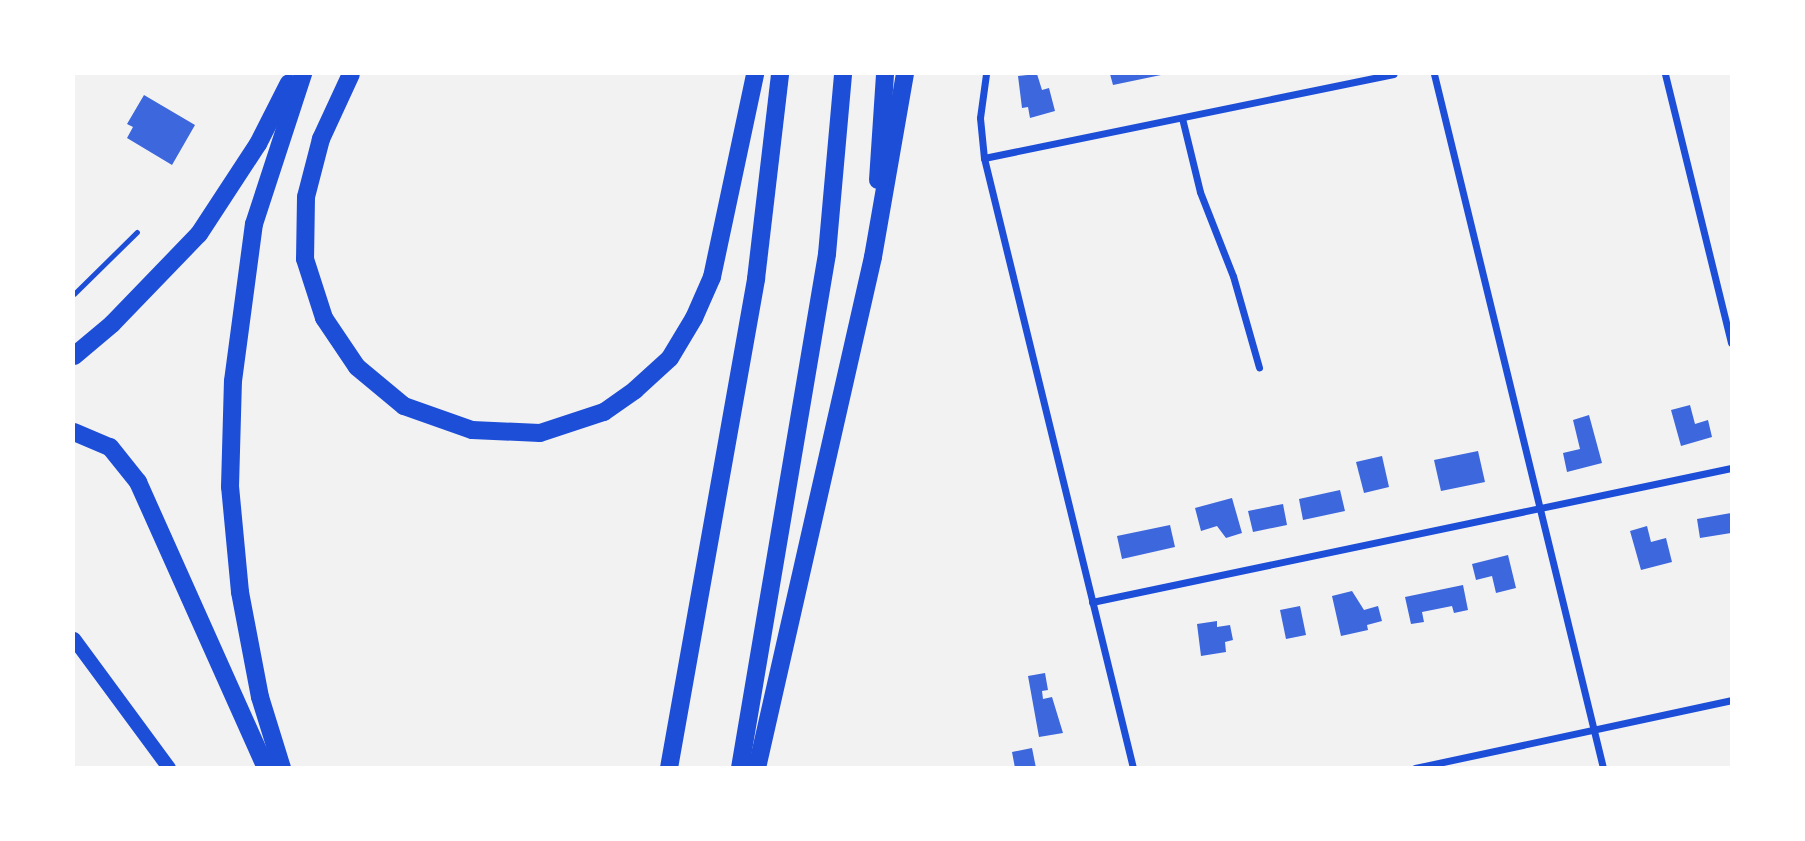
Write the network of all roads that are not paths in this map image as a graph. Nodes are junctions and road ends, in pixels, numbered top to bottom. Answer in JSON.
{"nodes":[{"id":1,"x":294,"y":74,"type":"edge"},
{"id":2,"x":303,"y":74,"type":"edge"},
{"id":3,"x":351,"y":74,"type":"edge"},
{"id":4,"x":755,"y":74,"type":"edge"},
{"id":5,"x":780,"y":74,"type":"edge"},
{"id":6,"x":844,"y":74,"type":"edge"},
{"id":7,"x":885,"y":74,"type":"edge"},
{"id":8,"x":905,"y":74,"type":"edge"},
{"id":9,"x":986,"y":74,"type":"edge"},
{"id":10,"x":1393,"y":74,"type":"edge"},
{"id":11,"x":1434,"y":74,"type":"edge"},
{"id":12,"x":1665,"y":74,"type":"edge"},
{"id":13,"x":1181,"y":118,"type":"junction"},
{"id":14,"x":984,"y":158,"type":"junction"},
{"id":15,"x":136,"y":232,"type":"dead end"},
{"id":16,"x":873,"y":257,"type":"junction"},
{"id":17,"x":74,"y":294,"type":"edge"},
{"id":18,"x":1731,"y":343,"type":"edge"},
{"id":19,"x":74,"y":356,"type":"edge"},
{"id":20,"x":1259,"y":367,"type":"dead end"},
{"id":21,"x":74,"y":432,"type":"edge"},
{"id":22,"x":1731,"y":467,"type":"edge"},
{"id":23,"x":1538,"y":509,"type":"junction"},
{"id":24,"x":1092,"y":602,"type":"junction"},
{"id":25,"x":74,"y":639,"type":"edge"},
{"id":26,"x":1731,"y":700,"type":"edge"},
{"id":27,"x":1594,"y":729,"type":"junction"},
{"id":28,"x":169,"y":768,"type":"edge"},
{"id":29,"x":266,"y":768,"type":"edge"},
{"id":30,"x":282,"y":768,"type":"edge"},
{"id":31,"x":669,"y":768,"type":"edge"},
{"id":32,"x":740,"y":768,"type":"edge"},
{"id":33,"x":757,"y":768,"type":"edge"},
{"id":34,"x":1133,"y":768,"type":"edge"},
{"id":35,"x":1415,"y":768,"type":"edge"},
{"id":36,"x":1604,"y":768,"type":"edge"}],
"edges":[{"from":1,"to":19,"type":"highway"},
{"from":2,"to":30,"type":"highway"},
{"from":3,"to":4,"type":"highway"},
{"from":5,"to":31,"type":"highway"},
{"from":6,"to":32,"type":"highway"},
{"from":7,"to":16,"type":"highway"},
{"from":8,"to":16,"type":"highway"},
{"from":9,"to":14,"type":"street"},
{"from":10,"to":13,"type":"street"},
{"from":11,"to":23,"type":"street"},
{"from":12,"to":18,"type":"street"},
{"from":13,"to":14,"type":"street"},
{"from":13,"to":20,"type":"street"},
{"from":14,"to":24,"type":"street"},
{"from":15,"to":17,"type":"lane"},
{"from":16,"to":33,"type":"highway"},
{"from":21,"to":29,"type":"highway"},
{"from":22,"to":23,"type":"street"},
{"from":23,"to":24,"type":"street"},
{"from":23,"to":27,"type":"street"},
{"from":24,"to":34,"type":"street"},
{"from":25,"to":28,"type":"main road"},
{"from":26,"to":27,"type":"street"},
{"from":27,"to":35,"type":"street"},
{"from":27,"to":36,"type":"street"}]}
